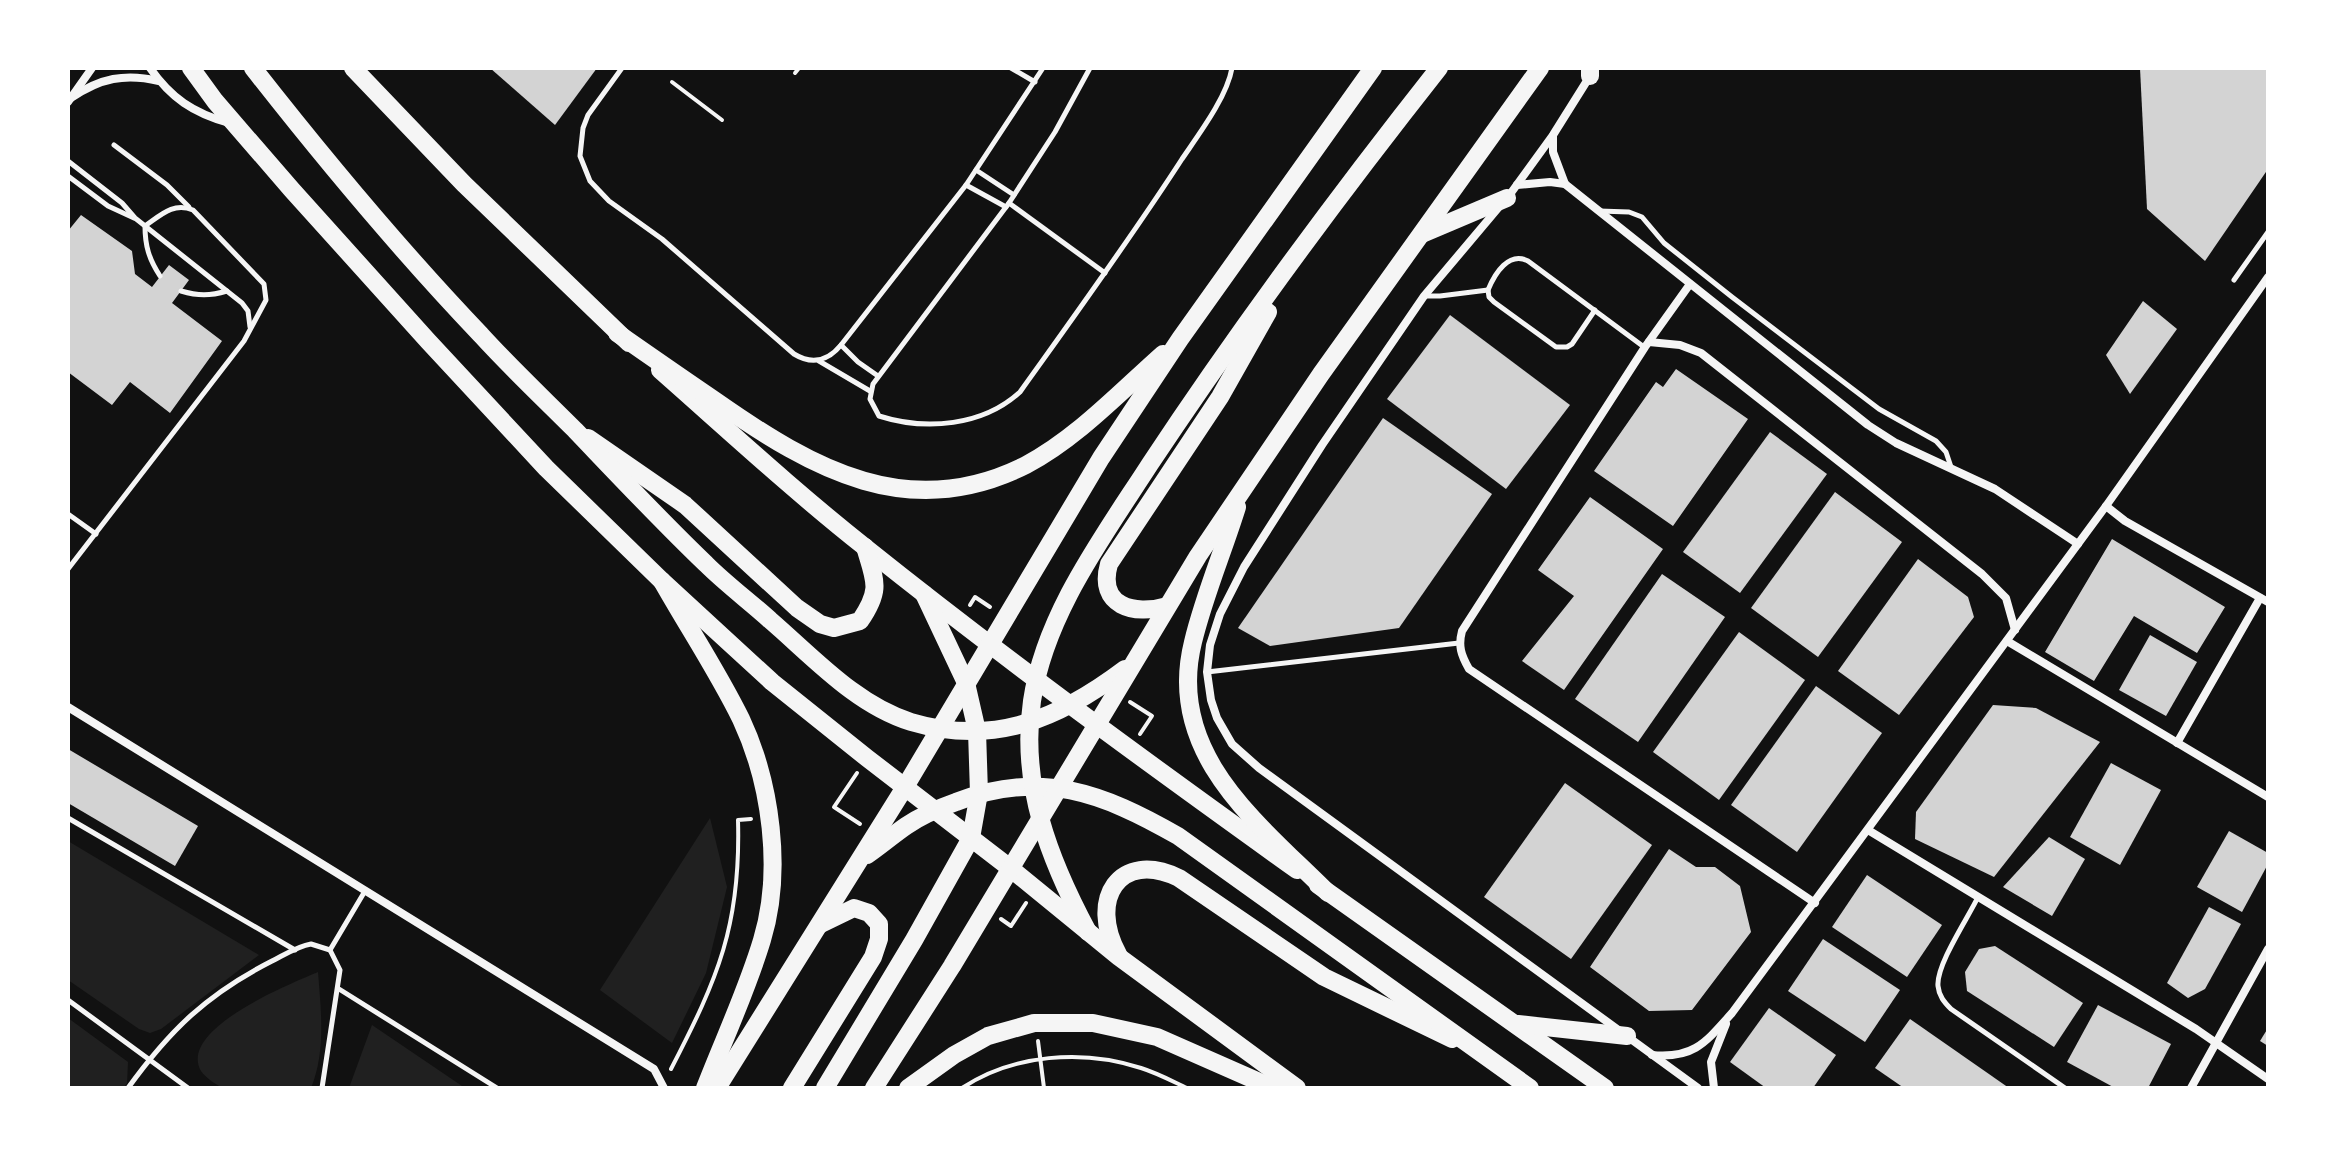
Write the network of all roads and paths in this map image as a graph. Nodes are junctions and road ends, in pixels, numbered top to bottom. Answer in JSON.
{"nodes":[{"id":1,"x":92,"y":68,"type":"edge"},
{"id":2,"x":150,"y":68,"type":"edge"},
{"id":3,"x":191,"y":68,"type":"edge"},
{"id":4,"x":253,"y":68,"type":"edge"},
{"id":5,"x":353,"y":68,"type":"edge"},
{"id":6,"x":622,"y":68,"type":"edge"},
{"id":7,"x":1011,"y":68,"type":"edge"},
{"id":8,"x":1043,"y":68,"type":"edge"},
{"id":9,"x":1090,"y":68,"type":"edge"},
{"id":10,"x":1232,"y":68,"type":"edge"},
{"id":11,"x":1373,"y":68,"type":"edge"},
{"id":12,"x":1439,"y":68,"type":"edge"},
{"id":13,"x":1540,"y":68,"type":"edge"},
{"id":14,"x":1592,"y":71,"type":"edge"},
{"id":15,"x":1361,"y":76,"type":"edge"},
{"id":16,"x":159,"y":81,"type":"junction"},
{"id":17,"x":672,"y":82,"type":"dead end"},
{"id":18,"x":1035,"y":82,"type":"junction"},
{"id":19,"x":70,"y":100,"type":"edge"},
{"id":20,"x":722,"y":120,"type":"dead end"},
{"id":21,"x":236,"y":125,"type":"junction"},
{"id":22,"x":1553,"y":135,"type":"junction"},
{"id":23,"x":114,"y":145,"type":"dead end"},
{"id":24,"x":68,"y":161,"type":"edge"},
{"id":25,"x":976,"y":170,"type":"junction"},
{"id":26,"x":68,"y":176,"type":"edge"},
{"id":27,"x":1565,"y":184,"type":"junction"},
{"id":28,"x":966,"y":185,"type":"junction"},
{"id":29,"x":1512,"y":191,"type":"junction"},
{"id":30,"x":1014,"y":195,"type":"junction"},
{"id":31,"x":1007,"y":205,"type":"junction"},
{"id":32,"x":193,"y":210,"type":"junction"},
{"id":33,"x":1598,"y":211,"type":"junction"},
{"id":34,"x":135,"y":218,"type":"junction"},
{"id":35,"x":145,"y":226,"type":"junction"},
{"id":36,"x":2268,"y":232,"type":"edge"},
{"id":37,"x":1312,"y":233,"type":"junction"},
{"id":38,"x":1419,"y":235,"type":"junction"},
{"id":39,"x":1105,"y":273,"type":"junction"},
{"id":40,"x":160,"y":276,"type":"dead end"},
{"id":41,"x":2268,"y":277,"type":"edge"},
{"id":42,"x":2234,"y":280,"type":"dead end"},
{"id":43,"x":1690,"y":284,"type":"junction"},
{"id":44,"x":1488,"y":290,"type":"junction"},
{"id":45,"x":181,"y":291,"type":"dead end"},
{"id":46,"x":228,"y":291,"type":"junction"},
{"id":47,"x":1424,"y":296,"type":"junction"},
{"id":48,"x":1595,"y":310,"type":"junction"},
{"id":49,"x":249,"y":332,"type":"junction"},
{"id":50,"x":617,"y":333,"type":"junction"},
{"id":51,"x":1180,"y":339,"type":"junction"},
{"id":52,"x":1647,"y":344,"type":"junction"},
{"id":53,"x":841,"y":345,"type":"junction"},
{"id":54,"x":818,"y":361,"type":"junction"},
{"id":55,"x":878,"y":376,"type":"junction"},
{"id":56,"x":870,"y":391,"type":"junction"},
{"id":57,"x":569,"y":425,"type":"junction"},
{"id":58,"x":1952,"y":468,"type":"junction"},
{"id":59,"x":1244,"y":486,"type":"junction"},
{"id":60,"x":2106,"y":506,"type":"junction"},
{"id":61,"x":68,"y":514,"type":"edge"},
{"id":62,"x":96,"y":534,"type":"junction"},
{"id":63,"x":2078,"y":544,"type":"junction"},
{"id":64,"x":865,"y":547,"type":"junction"},
{"id":65,"x":70,"y":567,"type":"edge"},
{"id":66,"x":68,"y":575,"type":"edge"},
{"id":67,"x":662,"y":581,"type":"junction"},
{"id":68,"x":924,"y":594,"type":"junction"},
{"id":69,"x":2264,"y":600,"type":"edge"},
{"id":70,"x":1167,"y":606,"type":"junction"},
{"id":71,"x":1005,"y":617,"type":"junction"},
{"id":72,"x":960,"y":620,"type":"junction"},
{"id":73,"x":2015,"y":630,"type":"junction"},
{"id":74,"x":2007,"y":641,"type":"junction"},
{"id":75,"x":1459,"y":643,"type":"junction"},
{"id":76,"x":990,"y":644,"type":"junction"},
{"id":77,"x":1131,"y":665,"type":"junction"},
{"id":78,"x":1207,"y":672,"type":"junction"},
{"id":79,"x":1036,"y":679,"type":"junction"},
{"id":80,"x":966,"y":683,"type":"junction"},
{"id":81,"x":1115,"y":692,"type":"junction"},
{"id":82,"x":1071,"y":705,"type":"junction"},
{"id":83,"x":68,"y":707,"type":"edge"},
{"id":84,"x":1030,"y":723,"type":"junction"},
{"id":85,"x":1096,"y":724,"type":"junction"},
{"id":86,"x":939,"y":728,"type":"junction"},
{"id":87,"x":977,"y":731,"type":"junction"},
{"id":88,"x":2177,"y":743,"type":"junction"},
{"id":89,"x":1130,"y":749,"type":"junction"},
{"id":90,"x":867,"y":758,"type":"junction"},
{"id":91,"x":1032,"y":786,"type":"junction"},
{"id":92,"x":1058,"y":786,"type":"junction"},
{"id":93,"x":905,"y":787,"type":"junction"},
{"id":94,"x":979,"y":793,"type":"junction"},
{"id":95,"x":2268,"y":797,"type":"edge"},
{"id":96,"x":934,"y":810,"type":"junction"},
{"id":97,"x":68,"y":818,"type":"edge"},
{"id":98,"x":1039,"y":819,"type":"junction"},
{"id":99,"x":738,"y":820,"type":"dead end"},
{"id":100,"x":1868,"y":830,"type":"junction"},
{"id":101,"x":876,"y":835,"type":"junction"},
{"id":102,"x":971,"y":838,"type":"junction"},
{"id":103,"x":861,"y":859,"type":"junction"},
{"id":104,"x":1010,"y":868,"type":"junction"},
{"id":105,"x":1036,"y":889,"type":"junction"},
{"id":106,"x":365,"y":891,"type":"junction"},
{"id":107,"x":1328,"y":893,"type":"junction"},
{"id":108,"x":1978,"y":897,"type":"junction"},
{"id":109,"x":1815,"y":903,"type":"junction"},
{"id":110,"x":986,"y":909,"type":"junction"},
{"id":111,"x":821,"y":924,"type":"junction"},
{"id":112,"x":1088,"y":932,"type":"junction"},
{"id":113,"x":2268,"y":949,"type":"edge"},
{"id":114,"x":295,"y":950,"type":"junction"},
{"id":115,"x":330,"y":950,"type":"junction"},
{"id":116,"x":1119,"y":957,"type":"junction"},
{"id":117,"x":339,"y":989,"type":"junction"},
{"id":118,"x":68,"y":1000,"type":"edge"},
{"id":119,"x":1732,"y":1013,"type":"junction"},
{"id":120,"x":1034,"y":1023,"type":"junction"},
{"id":121,"x":1516,"y":1024,"type":"junction"},
{"id":122,"x":1627,"y":1036,"type":"junction"},
{"id":123,"x":2217,"y":1043,"type":"junction"},
{"id":124,"x":1476,"y":1050,"type":"junction"},
{"id":125,"x":1650,"y":1055,"type":"junction"},
{"id":126,"x":1041,"y":1059,"type":"junction"},
{"id":127,"x":148,"y":1060,"type":"junction"},
{"id":128,"x":2268,"y":1079,"type":"edge"},
{"id":129,"x":663,"y":1086,"type":"edge"},
{"id":130,"x":128,"y":1088,"type":"edge"},
{"id":131,"x":188,"y":1088,"type":"edge"},
{"id":132,"x":322,"y":1088,"type":"edge"},
{"id":133,"x":497,"y":1088,"type":"edge"},
{"id":134,"x":705,"y":1088,"type":"edge"},
{"id":135,"x":717,"y":1088,"type":"edge"},
{"id":136,"x":792,"y":1088,"type":"edge"},
{"id":137,"x":825,"y":1088,"type":"edge"},
{"id":138,"x":874,"y":1088,"type":"edge"},
{"id":139,"x":908,"y":1088,"type":"edge"},
{"id":140,"x":962,"y":1088,"type":"edge"},
{"id":141,"x":1044,"y":1088,"type":"edge"},
{"id":142,"x":1187,"y":1088,"type":"edge"},
{"id":143,"x":1273,"y":1088,"type":"edge"},
{"id":144,"x":1297,"y":1088,"type":"edge"},
{"id":145,"x":1530,"y":1088,"type":"edge"},
{"id":146,"x":1605,"y":1088,"type":"edge"},
{"id":147,"x":1698,"y":1088,"type":"edge"},
{"id":148,"x":1714,"y":1088,"type":"edge"},
{"id":149,"x":2065,"y":1088,"type":"edge"},
{"id":150,"x":2191,"y":1088,"type":"edge"}],
"edges":[{"from":1,"to":19,"type":"street"},
{"from":2,"to":16,"type":"street"},
{"from":3,"to":21,"type":"main road"},
{"from":4,"to":57,"type":"main road"},
{"from":5,"to":50,"type":"main road"},
{"from":6,"to":54,"type":"lane"},
{"from":7,"to":18,"type":"lane"},
{"from":8,"to":18,"type":"lane"},
{"from":9,"to":30,"type":"lane"},
{"from":10,"to":39,"type":"lane"},
{"from":11,"to":15,"type":"main road"},
{"from":12,"to":37,"type":"main road"},
{"from":13,"to":38,"type":"main road"},
{"from":14,"to":22,"type":"street"},
{"from":15,"to":51,"type":"main road"},
{"from":16,"to":19,"type":"street"},
{"from":16,"to":21,"type":"street"},
{"from":17,"to":20,"type":"path"},
{"from":18,"to":25,"type":"lane"},
{"from":21,"to":67,"type":"main road"},
{"from":22,"to":27,"type":"street"},
{"from":22,"to":29,"type":"street"},
{"from":23,"to":32,"type":"lane"},
{"from":24,"to":34,"type":"lane"},
{"from":25,"to":28,"type":"lane"},
{"from":25,"to":30,"type":"lane"},
{"from":26,"to":34,"type":"lane"},
{"from":27,"to":29,"type":"street"},
{"from":27,"to":33,"type":"street"},
{"from":28,"to":31,"type":"lane"},
{"from":28,"to":53,"type":"lane"},
{"from":29,"to":38,"type":"main road"},
{"from":29,"to":47,"type":"street"},
{"from":30,"to":31,"type":"lane"},
{"from":31,"to":39,"type":"lane"},
{"from":31,"to":55,"type":"lane"},
{"from":32,"to":35,"type":"lane"},
{"from":32,"to":49,"type":"lane"},
{"from":33,"to":43,"type":"street"},
{"from":33,"to":58,"type":"lane"},
{"from":34,"to":35,"type":"lane"},
{"from":35,"to":40,"type":"lane"},
{"from":35,"to":46,"type":"lane"},
{"from":36,"to":42,"type":"lane"},
{"from":37,"to":70,"type":"main road"},
{"from":37,"to":79,"type":"main road"},
{"from":38,"to":59,"type":"main road"},
{"from":39,"to":56,"type":"lane"},
{"from":41,"to":60,"type":"street"},
{"from":43,"to":52,"type":"street"},
{"from":43,"to":58,"type":"street"},
{"from":44,"to":47,"type":"lane"},
{"from":44,"to":48,"type":"lane"},
{"from":44,"to":48,"type":"lane"},
{"from":45,"to":46,"type":"lane"},
{"from":46,"to":49,"type":"lane"},
{"from":47,"to":78,"type":"street"},
{"from":48,"to":52,"type":"lane"},
{"from":49,"to":62,"type":"lane"},
{"from":50,"to":51,"type":"main road"},
{"from":50,"to":64,"type":"main road"},
{"from":51,"to":71,"type":"main road"},
{"from":52,"to":73,"type":"street"},
{"from":52,"to":75,"type":"street"},
{"from":53,"to":54,"type":"lane"},
{"from":53,"to":55,"type":"lane"},
{"from":54,"to":56,"type":"lane"},
{"from":55,"to":56,"type":"lane"},
{"from":57,"to":64,"type":"main road"},
{"from":57,"to":86,"type":"main road"},
{"from":58,"to":63,"type":"street"},
{"from":59,"to":70,"type":"main road"},
{"from":59,"to":107,"type":"main road"},
{"from":60,"to":63,"type":"street"},
{"from":60,"to":69,"type":"street"},
{"from":61,"to":62,"type":"lane"},
{"from":62,"to":65,"type":"lane"},
{"from":63,"to":73,"type":"street"},
{"from":64,"to":68,"type":"main road"},
{"from":65,"to":66,"type":"lane"},
{"from":67,"to":90,"type":"main road"},
{"from":67,"to":134,"type":"main road"},
{"from":68,"to":72,"type":"main road"},
{"from":68,"to":80,"type":"main road"},
{"from":69,"to":88,"type":"street"},
{"from":70,"to":77,"type":"main road"},
{"from":71,"to":72,"type":"path"},
{"from":71,"to":76,"type":"main road"},
{"from":72,"to":76,"type":"main road"},
{"from":73,"to":74,"type":"street"},
{"from":74,"to":88,"type":"street"},
{"from":74,"to":100,"type":"street"},
{"from":75,"to":78,"type":"lane"},
{"from":75,"to":109,"type":"street"},
{"from":76,"to":79,"type":"main road"},
{"from":76,"to":80,"type":"main road"},
{"from":77,"to":81,"type":"main road"},
{"from":77,"to":82,"type":"main road"},
{"from":78,"to":122,"type":"street"},
{"from":79,"to":82,"type":"main road"},
{"from":79,"to":84,"type":"main road"},
{"from":80,"to":86,"type":"main road"},
{"from":80,"to":87,"type":"main road"},
{"from":81,"to":85,"type":"main road"},
{"from":81,"to":89,"type":"path"},
{"from":82,"to":84,"type":"main road"},
{"from":82,"to":85,"type":"main road"},
{"from":83,"to":106,"type":"street"},
{"from":84,"to":87,"type":"main road"},
{"from":84,"to":91,"type":"main road"},
{"from":85,"to":89,"type":"main road"},
{"from":85,"to":92,"type":"main road"},
{"from":86,"to":87,"type":"main road"},
{"from":86,"to":93,"type":"main road"},
{"from":87,"to":94,"type":"main road"},
{"from":88,"to":95,"type":"street"},
{"from":89,"to":107,"type":"main road"},
{"from":90,"to":93,"type":"main road"},
{"from":90,"to":101,"type":"path"},
{"from":91,"to":92,"type":"main road"},
{"from":91,"to":94,"type":"main road"},
{"from":91,"to":98,"type":"main road"},
{"from":92,"to":98,"type":"main road"},
{"from":92,"to":124,"type":"main road"},
{"from":93,"to":96,"type":"main road"},
{"from":93,"to":101,"type":"main road"},
{"from":94,"to":96,"type":"main road"},
{"from":94,"to":102,"type":"main road"},
{"from":96,"to":102,"type":"main road"},
{"from":96,"to":103,"type":"main road"},
{"from":97,"to":114,"type":"lane"},
{"from":98,"to":104,"type":"main road"},
{"from":98,"to":112,"type":"main road"},
{"from":99,"to":129,"type":"path"},
{"from":100,"to":108,"type":"street"},
{"from":100,"to":109,"type":"street"},
{"from":101,"to":103,"type":"main road"},
{"from":102,"to":104,"type":"main road"},
{"from":102,"to":137,"type":"main road"},
{"from":103,"to":111,"type":"main road"},
{"from":104,"to":105,"type":"main road"},
{"from":104,"to":110,"type":"main road"},
{"from":105,"to":110,"type":"path"},
{"from":105,"to":112,"type":"main road"},
{"from":106,"to":115,"type":"lane"},
{"from":106,"to":129,"type":"street"},
{"from":107,"to":121,"type":"main road"},
{"from":108,"to":123,"type":"street"},
{"from":108,"to":149,"type":"lane"},
{"from":109,"to":119,"type":"street"},
{"from":110,"to":138,"type":"main road"},
{"from":111,"to":135,"type":"main road"},
{"from":111,"to":136,"type":"main road"},
{"from":112,"to":116,"type":"main road"},
{"from":113,"to":123,"type":"street"},
{"from":114,"to":115,"type":"lane"},
{"from":114,"to":127,"type":"lane"},
{"from":115,"to":117,"type":"lane"},
{"from":116,"to":124,"type":"main road"},
{"from":116,"to":144,"type":"main road"},
{"from":117,"to":132,"type":"lane"},
{"from":117,"to":133,"type":"lane"},
{"from":118,"to":127,"type":"lane"},
{"from":119,"to":125,"type":"street"},
{"from":119,"to":148,"type":"street"},
{"from":120,"to":126,"type":"path"},
{"from":120,"to":139,"type":"main road"},
{"from":120,"to":143,"type":"main road"},
{"from":121,"to":122,"type":"main road"},
{"from":121,"to":146,"type":"main road"},
{"from":122,"to":125,"type":"street"},
{"from":123,"to":128,"type":"street"},
{"from":123,"to":150,"type":"street"},
{"from":124,"to":145,"type":"main road"},
{"from":125,"to":147,"type":"street"},
{"from":126,"to":140,"type":"path"},
{"from":126,"to":141,"type":"path"},
{"from":126,"to":142,"type":"path"},
{"from":127,"to":130,"type":"lane"},
{"from":127,"to":131,"type":"lane"}]}
